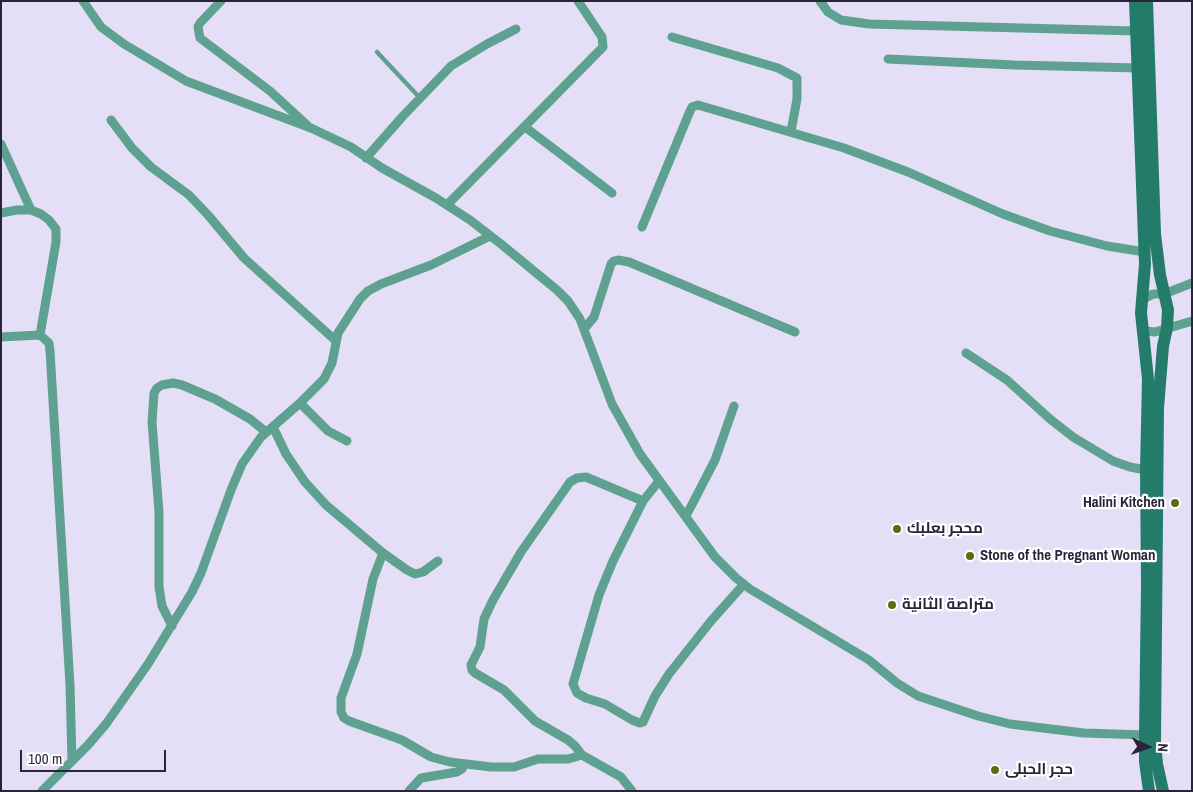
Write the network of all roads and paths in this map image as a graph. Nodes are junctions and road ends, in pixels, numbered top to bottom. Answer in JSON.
{"nodes":[{"id":1,"x":83,"y":1,"type":"edge"},
{"id":2,"x":221,"y":1,"type":"edge"},
{"id":3,"x":820,"y":1,"type":"edge"},
{"id":4,"x":1135,"y":1,"type":"edge"},
{"id":5,"x":1148,"y":1,"type":"edge"},
{"id":6,"x":578,"y":2,"type":"edge"},
{"id":7,"x":516,"y":29,"type":"dead end"},
{"id":8,"x":1136,"y":31,"type":"junction"},
{"id":9,"x":672,"y":37,"type":"dead end"},
{"id":10,"x":377,"y":52,"type":"dead end"},
{"id":11,"x":888,"y":59,"type":"dead end"},
{"id":12,"x":1138,"y":68,"type":"junction"},
{"id":13,"x":420,"y":98,"type":"junction"},
{"id":14,"x":112,"y":120,"type":"dead end"},
{"id":15,"x":525,"y":127,"type":"junction"},
{"id":16,"x":311,"y":128,"type":"junction"},
{"id":17,"x":791,"y":131,"type":"junction"},
{"id":18,"x":1,"y":144,"type":"edge"},
{"id":19,"x":366,"y":158,"type":"junction"},
{"id":20,"x":612,"y":193,"type":"dead end"},
{"id":21,"x":447,"y":206,"type":"junction"},
{"id":22,"x":30,"y":210,"type":"junction"},
{"id":23,"x":1,"y":213,"type":"edge"},
{"id":24,"x":642,"y":227,"type":"dead end"},
{"id":25,"x":490,"y":236,"type":"junction"},
{"id":26,"x":1145,"y":252,"type":"junction"},
{"id":27,"x":1192,"y":283,"type":"edge"},
{"id":28,"x":1164,"y":294,"type":"junction"},
{"id":29,"x":1142,"y":300,"type":"junction"},
{"id":30,"x":1192,"y":321,"type":"edge"},
{"id":31,"x":584,"y":328,"type":"junction"},
{"id":32,"x":1142,"y":328,"type":"junction"},
{"id":33,"x":1167,"y":328,"type":"junction"},
{"id":34,"x":795,"y":332,"type":"dead end"},
{"id":35,"x":40,"y":335,"type":"junction"},
{"id":36,"x":1,"y":338,"type":"edge"},
{"id":37,"x":336,"y":341,"type":"junction"},
{"id":38,"x":966,"y":353,"type":"dead end"},
{"id":39,"x":300,"y":403,"type":"junction"},
{"id":40,"x":734,"y":406,"type":"dead end"},
{"id":41,"x":269,"y":430,"type":"junction"},
{"id":42,"x":347,"y":441,"type":"dead end"},
{"id":43,"x":1146,"y":470,"type":"junction"},
{"id":44,"x":659,"y":481,"type":"junction"},
{"id":45,"x":643,"y":501,"type":"junction"},
{"id":46,"x":686,"y":516,"type":"junction"},
{"id":47,"x":383,"y":553,"type":"junction"},
{"id":48,"x":438,"y":561,"type":"dead end"},
{"id":49,"x":744,"y":584,"type":"junction"},
{"id":50,"x":172,"y":626,"type":"junction"},
{"id":51,"x":1145,"y":736,"type":"junction"},
{"id":52,"x":582,"y":755,"type":"junction"},
{"id":53,"x":72,"y":761,"type":"junction"},
{"id":54,"x":465,"y":764,"type":"junction"},
{"id":55,"x":42,"y":791,"type":"edge"},
{"id":56,"x":409,"y":791,"type":"edge"},
{"id":57,"x":632,"y":791,"type":"edge"},
{"id":58,"x":1149,"y":791,"type":"edge"},
{"id":59,"x":1163,"y":791,"type":"edge"}],
"edges":[{"from":1,"to":16,"type":"street"},
{"from":2,"to":16,"type":"street"},
{"from":3,"to":8,"type":"street"},
{"from":4,"to":8,"type":"main road"},
{"from":5,"to":28,"type":"main road"},
{"from":6,"to":15,"type":"street"},
{"from":7,"to":13,"type":"street"},
{"from":8,"to":12,"type":"main road"},
{"from":9,"to":17,"type":"street"},
{"from":10,"to":13,"type":"lane"},
{"from":11,"to":12,"type":"street"},
{"from":12,"to":26,"type":"main road"},
{"from":13,"to":19,"type":"street"},
{"from":14,"to":37,"type":"street"},
{"from":15,"to":20,"type":"street"},
{"from":15,"to":21,"type":"street"},
{"from":16,"to":19,"type":"street"},
{"from":17,"to":24,"type":"street"},
{"from":17,"to":26,"type":"street"},
{"from":18,"to":22,"type":"street"},
{"from":19,"to":21,"type":"street"},
{"from":21,"to":25,"type":"street"},
{"from":22,"to":23,"type":"street"},
{"from":22,"to":35,"type":"street"},
{"from":25,"to":31,"type":"street"},
{"from":25,"to":37,"type":"street"},
{"from":26,"to":29,"type":"main road"},
{"from":27,"to":28,"type":"street"},
{"from":28,"to":29,"type":"street"},
{"from":28,"to":33,"type":"main road"},
{"from":29,"to":32,"type":"main road"},
{"from":30,"to":33,"type":"street"},
{"from":31,"to":34,"type":"street"},
{"from":31,"to":44,"type":"street"},
{"from":32,"to":33,"type":"street"},
{"from":32,"to":43,"type":"main road"},
{"from":33,"to":59,"type":"main road"},
{"from":35,"to":36,"type":"street"},
{"from":35,"to":53,"type":"street"},
{"from":37,"to":39,"type":"street"},
{"from":38,"to":43,"type":"street"},
{"from":39,"to":41,"type":"street"},
{"from":39,"to":42,"type":"street"},
{"from":40,"to":46,"type":"street"},
{"from":41,"to":47,"type":"street"},
{"from":41,"to":50,"type":"street"},
{"from":41,"to":50,"type":"street"},
{"from":43,"to":51,"type":"main road"},
{"from":44,"to":45,"type":"street"},
{"from":44,"to":46,"type":"street"},
{"from":45,"to":49,"type":"street"},
{"from":45,"to":52,"type":"street"},
{"from":46,"to":49,"type":"street"},
{"from":47,"to":48,"type":"street"},
{"from":47,"to":54,"type":"street"},
{"from":49,"to":51,"type":"street"},
{"from":50,"to":53,"type":"street"},
{"from":51,"to":58,"type":"main road"},
{"from":52,"to":54,"type":"street"},
{"from":52,"to":57,"type":"street"},
{"from":53,"to":55,"type":"street"},
{"from":54,"to":56,"type":"street"}]}
